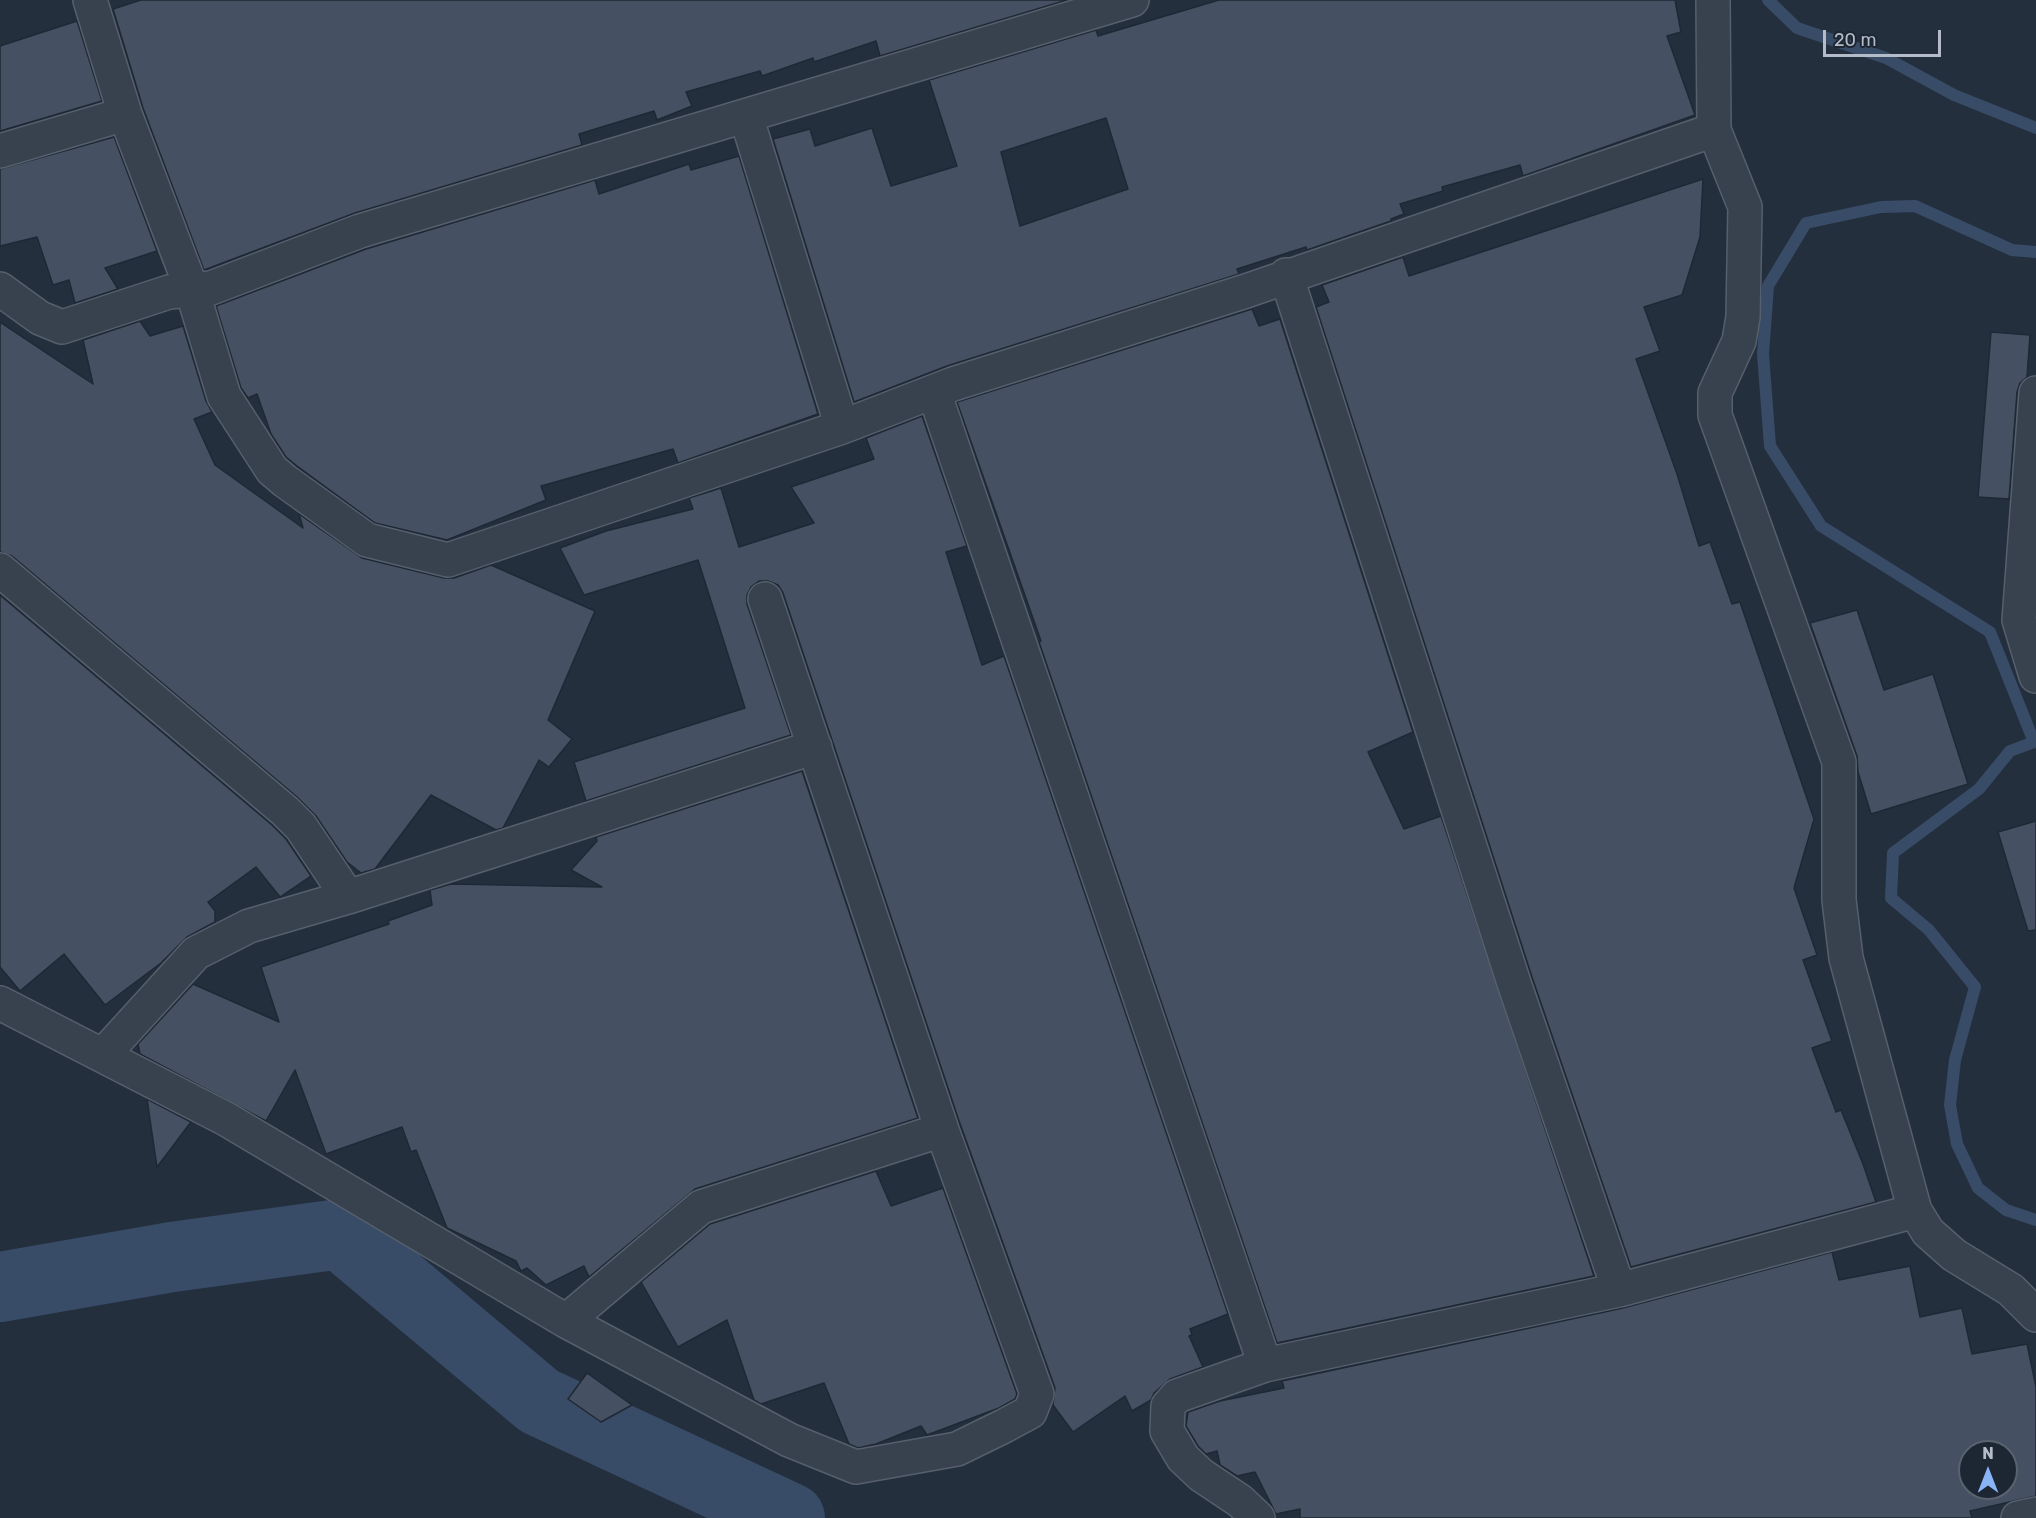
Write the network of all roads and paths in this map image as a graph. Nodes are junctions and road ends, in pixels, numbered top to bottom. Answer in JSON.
{"nodes":[{"id":1,"x":90,"y":0,"type":"edge"},
{"id":2,"x":1132,"y":0,"type":"edge"},
{"id":3,"x":1713,"y":0,"type":"edge"},
{"id":4,"x":125,"y":114,"type":"junction"},
{"id":5,"x":746,"y":116,"type":"junction"},
{"id":6,"x":1714,"y":130,"type":"junction"},
{"id":7,"x":0,"y":152,"type":"edge"},
{"id":8,"x":1286,"y":275,"type":"junction"},
{"id":9,"x":0,"y":289,"type":"edge"},
{"id":10,"x":192,"y":290,"type":"junction"},
{"id":11,"x":934,"y":392,"type":"junction"},
{"id":12,"x":2036,"y":393,"type":"edge"},
{"id":13,"x":842,"y":427,"type":"junction"},
{"id":14,"x":0,"y":570,"type":"edge"},
{"id":15,"x":765,"y":599,"type":"dead end"},
{"id":16,"x":2036,"y":676,"type":"edge"},
{"id":17,"x":815,"y":747,"type":"junction"},
{"id":18,"x":348,"y":897,"type":"junction"},
{"id":19,"x":0,"y":1003,"type":"edge"},
{"id":20,"x":104,"y":1054,"type":"junction"},
{"id":21,"x":942,"y":1130,"type":"junction"},
{"id":22,"x":1915,"y":1211,"type":"junction"},
{"id":23,"x":1619,"y":1290,"type":"junction"},
{"id":24,"x":2036,"y":1315,"type":"edge"},
{"id":25,"x":566,"y":1321,"type":"junction"},
{"id":26,"x":1265,"y":1365,"type":"junction"},
{"id":27,"x":2036,"y":1514,"type":"edge"},
{"id":28,"x":1258,"y":1518,"type":"edge"},
{"id":29,"x":2018,"y":1518,"type":"edge"}],
"edges":[{"from":1,"to":4,"type":"street"},
{"from":2,"to":5,"type":"street"},
{"from":3,"to":6,"type":"street"},
{"from":4,"to":7,"type":"street"},
{"from":4,"to":10,"type":"street"},
{"from":5,"to":10,"type":"street"},
{"from":5,"to":13,"type":"street"},
{"from":6,"to":8,"type":"street"},
{"from":6,"to":22,"type":"street"},
{"from":8,"to":11,"type":"street"},
{"from":8,"to":23,"type":"street"},
{"from":9,"to":10,"type":"street"},
{"from":10,"to":13,"type":"street"},
{"from":11,"to":13,"type":"street"},
{"from":11,"to":26,"type":"street"},
{"from":12,"to":16,"type":"street"},
{"from":14,"to":18,"type":"street"},
{"from":15,"to":17,"type":"street"},
{"from":17,"to":18,"type":"street"},
{"from":17,"to":21,"type":"street"},
{"from":18,"to":20,"type":"street"},
{"from":19,"to":20,"type":"street"},
{"from":20,"to":25,"type":"street"},
{"from":21,"to":25,"type":"street"},
{"from":21,"to":25,"type":"street"},
{"from":22,"to":23,"type":"street"},
{"from":22,"to":24,"type":"street"},
{"from":23,"to":26,"type":"street"},
{"from":26,"to":28,"type":"street"},
{"from":27,"to":29,"type":"street"}]}
